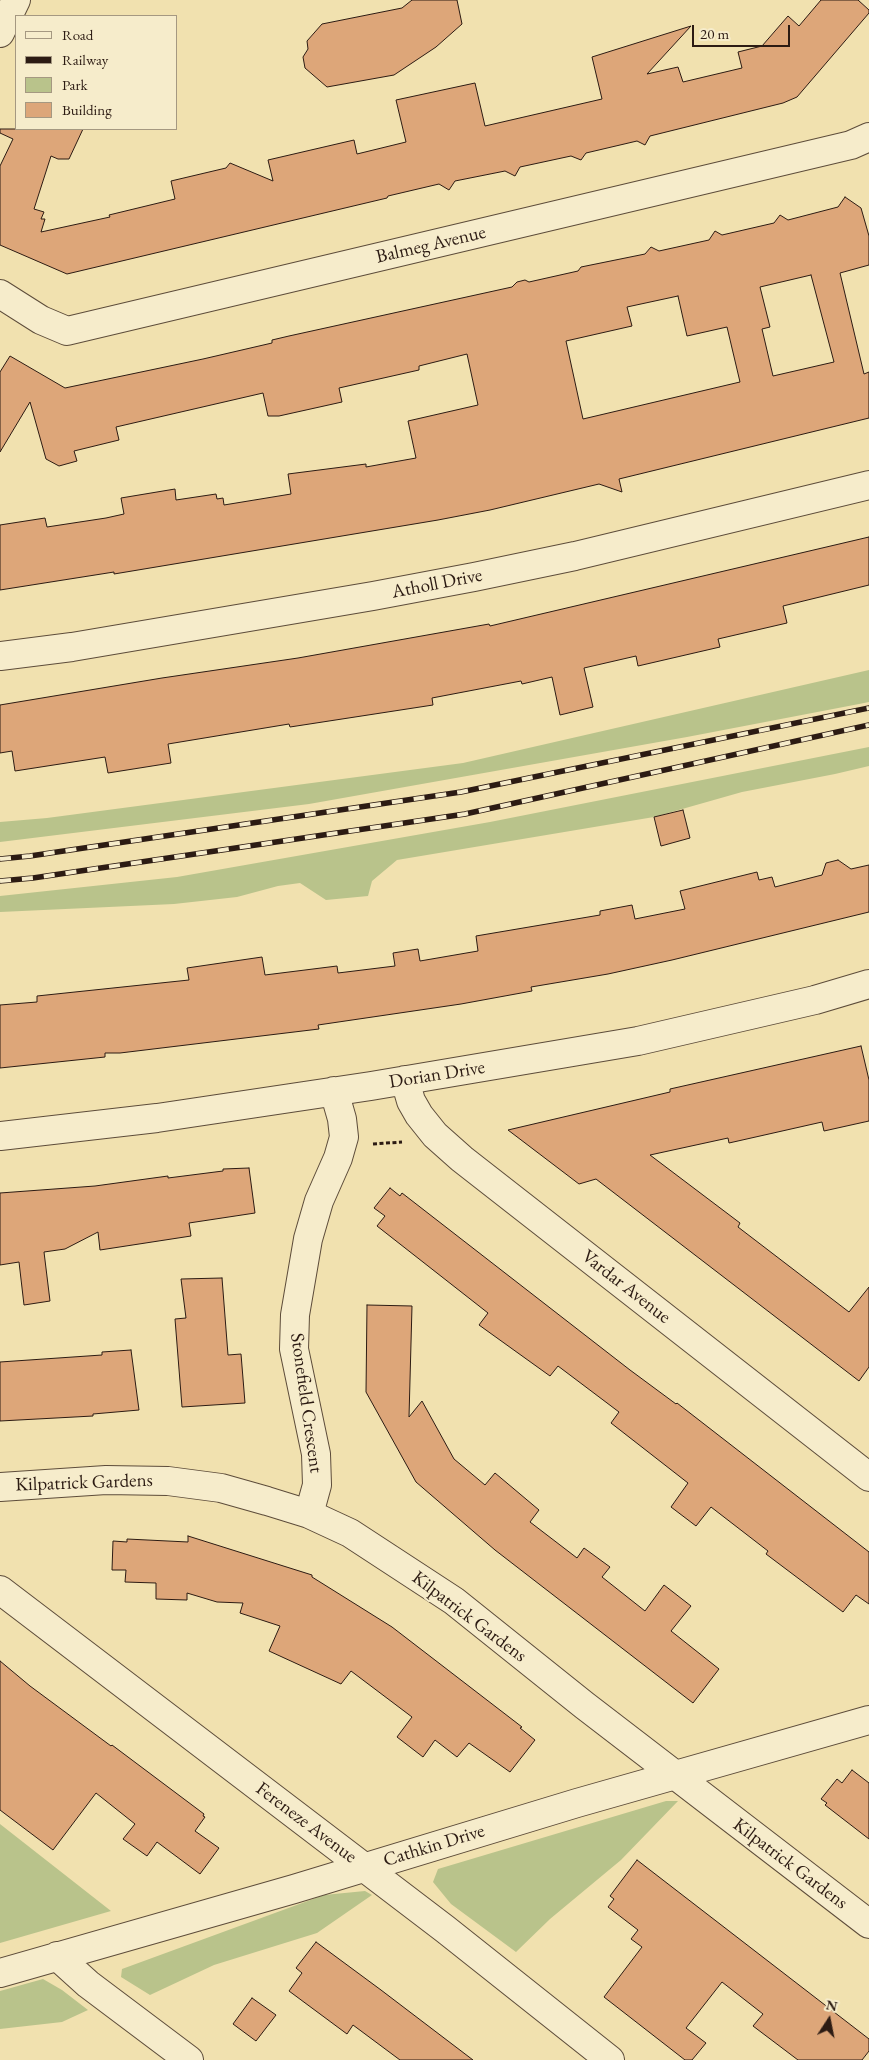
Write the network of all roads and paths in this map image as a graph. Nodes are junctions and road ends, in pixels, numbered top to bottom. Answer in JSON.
{"nodes":[{"id":1,"x":16,"y":0,"type":"edge"},
{"id":2,"x":0,"y":33,"type":"edge"},
{"id":3,"x":869,"y":137,"type":"edge"},
{"id":4,"x":0,"y":294,"type":"edge"},
{"id":5,"x":869,"y":485,"type":"edge"},
{"id":6,"x":0,"y":656,"type":"edge"},
{"id":7,"x":869,"y":984,"type":"edge"},
{"id":8,"x":405,"y":1080,"type":"junction"},
{"id":9,"x":334,"y":1091,"type":"junction"},
{"id":10,"x":435,"y":1135,"type":"junction"},
{"id":11,"x":0,"y":1136,"type":"edge"},
{"id":12,"x":338,"y":1158,"type":"junction"},
{"id":13,"x":869,"y":1477,"type":"edge"},
{"id":14,"x":0,"y":1487,"type":"edge"},
{"id":15,"x":309,"y":1514,"type":"junction"},
{"id":16,"x":0,"y":1590,"type":"edge"},
{"id":17,"x":869,"y":1720,"type":"edge"},
{"id":18,"x":676,"y":1776,"type":"junction"},
{"id":19,"x":364,"y":1867,"type":"junction"},
{"id":20,"x":869,"y":1924,"type":"edge"},
{"id":21,"x":57,"y":1956,"type":"junction"},
{"id":22,"x":0,"y":1973,"type":"edge"},
{"id":23,"x":189,"y":2060,"type":"edge"},
{"id":24,"x":610,"y":2060,"type":"edge"}],
"edges":[{"from":1,"to":2,"type":"street"},
{"from":3,"to":4,"type":"street","name":"Balmeg Avenue"},
{"from":5,"to":6,"type":"street","name":"Atholl Drive"},
{"from":7,"to":8,"type":"street","name":"Dorian Drive"},
{"from":8,"to":9,"type":"street","name":"Dorian Drive"},
{"from":8,"to":10,"type":"street","name":"Vardar Avenue"},
{"from":9,"to":11,"type":"street","name":"Dorian Drive"},
{"from":9,"to":12,"type":"street","name":"Stonefield Crescent"},
{"from":10,"to":12,"type":"path"},
{"from":10,"to":13,"type":"street","name":"Vardar Avenue"},
{"from":12,"to":15,"type":"street","name":"Stonefield Crescent"},
{"from":14,"to":15,"type":"street","name":"Kilpatrick Gardens"},
{"from":15,"to":18,"type":"street","name":"Kilpatrick Gardens"},
{"from":16,"to":19,"type":"street","name":"Fereneze Avenue"},
{"from":17,"to":18,"type":"street","name":"Cathkin Drive"},
{"from":18,"to":19,"type":"street","name":"Cathkin Drive"},
{"from":18,"to":20,"type":"street","name":"Kilpatrick Gardens"},
{"from":19,"to":21,"type":"street","name":"Cathkin Drive"},
{"from":19,"to":24,"type":"street","name":"Fereneze Avenue"},
{"from":21,"to":22,"type":"street","name":"Cathkin Drive"},
{"from":21,"to":23,"type":"street"}]}
